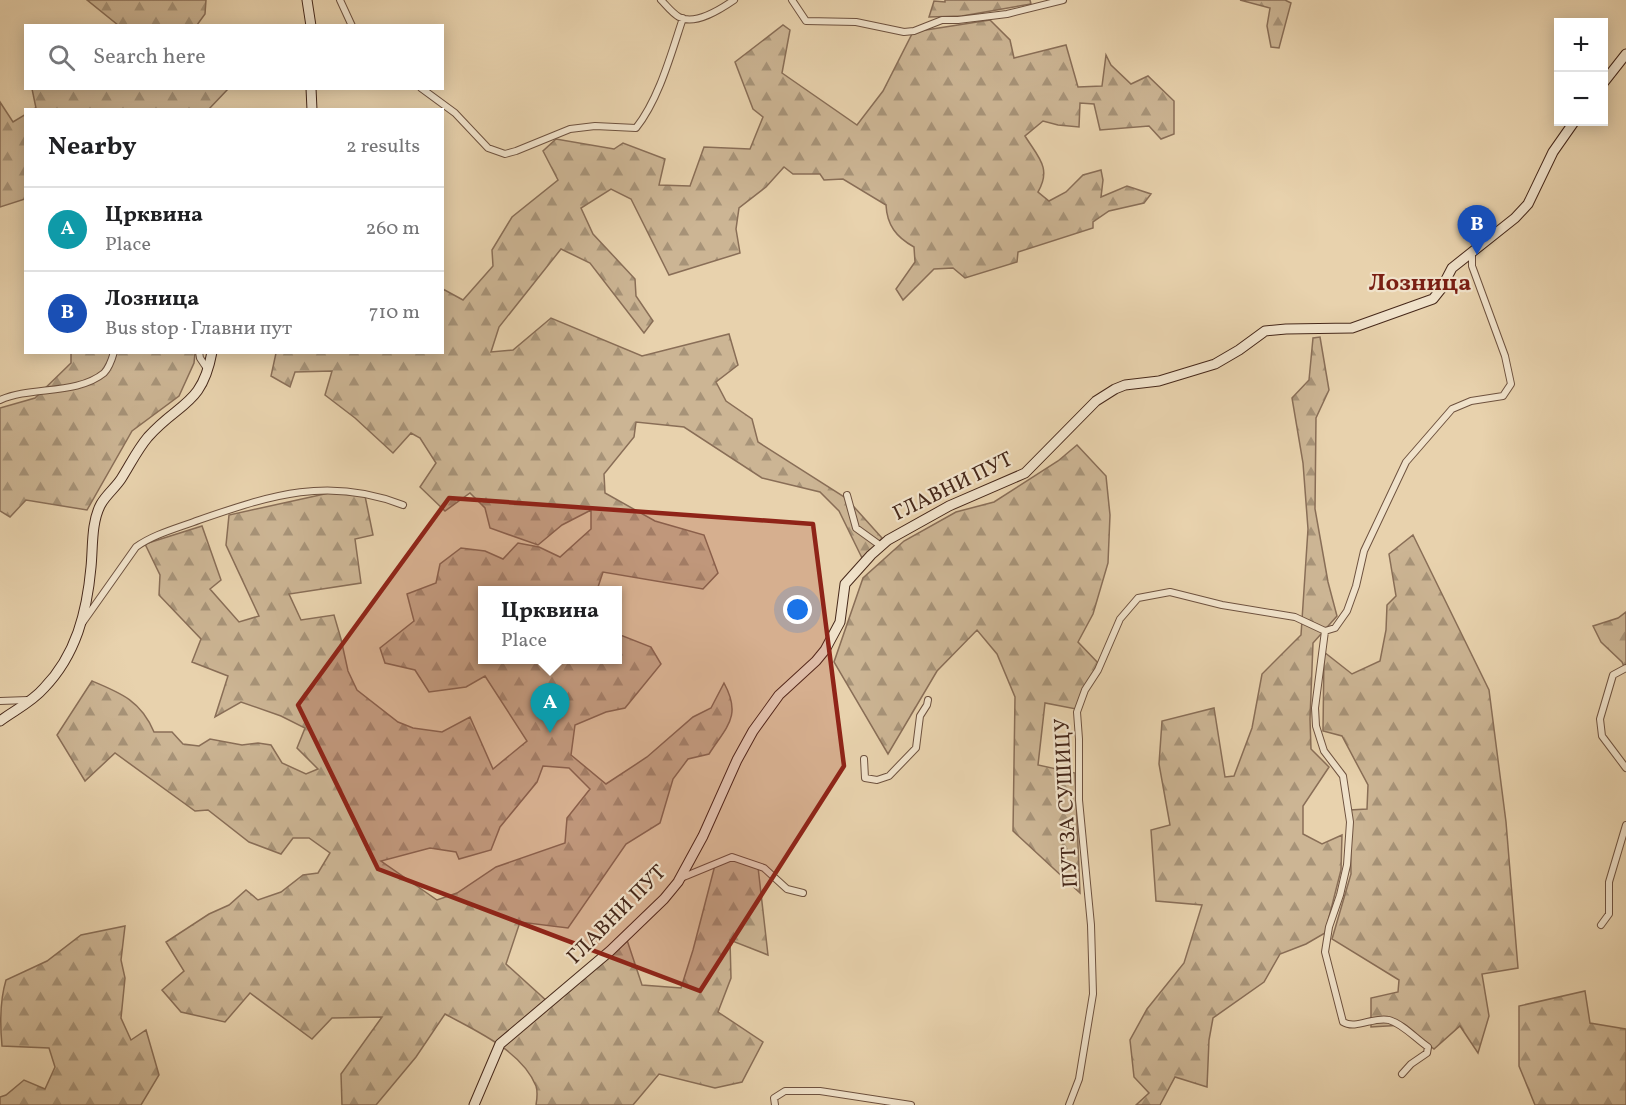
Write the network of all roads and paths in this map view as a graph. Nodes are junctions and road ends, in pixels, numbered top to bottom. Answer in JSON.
{"nodes":[{"id":1,"x":307,"y":0,"type":"edge"},
{"id":2,"x":340,"y":0,"type":"edge"},
{"id":3,"x":661,"y":0,"type":"edge"},
{"id":4,"x":734,"y":0,"type":"edge"},
{"id":5,"x":792,"y":0,"type":"edge"},
{"id":6,"x":1063,"y":0,"type":"edge"},
{"id":7,"x":683,"y":18,"type":"junction"},
{"id":8,"x":311,"y":24,"type":"edge"},
{"id":9,"x":351,"y":24,"type":"edge"},
{"id":10,"x":1626,"y":54,"type":"edge"},
{"id":11,"x":1608,"y":77,"type":"edge"},
{"id":12,"x":311,"y":90,"type":"edge"},
{"id":13,"x":424,"y":90,"type":"edge"},
{"id":14,"x":312,"y":108,"type":"edge"},
{"id":15,"x":1571,"y":126,"type":"edge"},
{"id":16,"x":1472,"y":254,"type":"junction"},
{"id":17,"x":113,"y":354,"type":"edge"},
{"id":18,"x":199,"y":354,"type":"edge"},
{"id":19,"x":212,"y":354,"type":"edge"},
{"id":20,"x":208,"y":370,"type":"junction"},
{"id":21,"x":0,"y":400,"type":"edge"},
{"id":22,"x":847,"y":495,"type":"dead end"},
{"id":23,"x":403,"y":505,"type":"dead end"},
{"id":24,"x":881,"y":546,"type":"junction"},
{"id":25,"x":83,"y":623,"type":"junction"},
{"id":26,"x":1325,"y":631,"type":"junction"},
{"id":27,"x":1626,"y":668,"type":"edge"},
{"id":28,"x":31,"y":700,"type":"junction"},
{"id":29,"x":928,"y":700,"type":"dead end"},
{"id":30,"x":0,"y":701,"type":"edge"},
{"id":31,"x":0,"y":721,"type":"edge"},
{"id":32,"x":864,"y":759,"type":"dead end"},
{"id":33,"x":1626,"y":768,"type":"edge"},
{"id":34,"x":1626,"y":825,"type":"edge"},
{"id":35,"x":680,"y":878,"type":"junction"},
{"id":36,"x":803,"y":893,"type":"dead end"},
{"id":37,"x":1601,"y":925,"type":"dead end"},
{"id":38,"x":1402,"y":1074,"type":"dead end"},
{"id":39,"x":474,"y":1105,"type":"edge"},
{"id":40,"x":775,"y":1105,"type":"edge"},
{"id":41,"x":911,"y":1105,"type":"edge"},
{"id":42,"x":1069,"y":1105,"type":"edge"}],
"edges":[{"from":1,"to":8,"type":"street"},
{"from":2,"to":9,"type":"street"},
{"from":3,"to":7,"type":"street"},
{"from":4,"to":7,"type":"street"},
{"from":5,"to":6,"type":"street"},
{"from":7,"to":13,"type":"street"},
{"from":10,"to":11,"type":"street"},
{"from":12,"to":14,"type":"street"},
{"from":15,"to":16,"type":"street","name":"ГЛАВНИ ПУТ"},
{"from":16,"to":24,"type":"street","name":"ГЛАВНИ ПУТ"},
{"from":16,"to":26,"type":"street"},
{"from":17,"to":21,"type":"street"},
{"from":18,"to":20,"type":"street"},
{"from":19,"to":20,"type":"street"},
{"from":20,"to":25,"type":"street"},
{"from":22,"to":24,"type":"street"},
{"from":23,"to":25,"type":"street"},
{"from":24,"to":35,"type":"street","name":"ГЛАВНИ ПУТ"},
{"from":25,"to":28,"type":"street"},
{"from":26,"to":38,"type":"street"},
{"from":26,"to":42,"type":"street","name":"ПУТ ЗА СУШИЦУ"},
{"from":27,"to":33,"type":"street"},
{"from":28,"to":30,"type":"street"},
{"from":28,"to":31,"type":"street"},
{"from":29,"to":32,"type":"street"},
{"from":34,"to":37,"type":"street"},
{"from":35,"to":36,"type":"street"},
{"from":35,"to":39,"type":"street","name":"ГЛАВНИ ПУТ"},
{"from":40,"to":41,"type":"street"}]}
